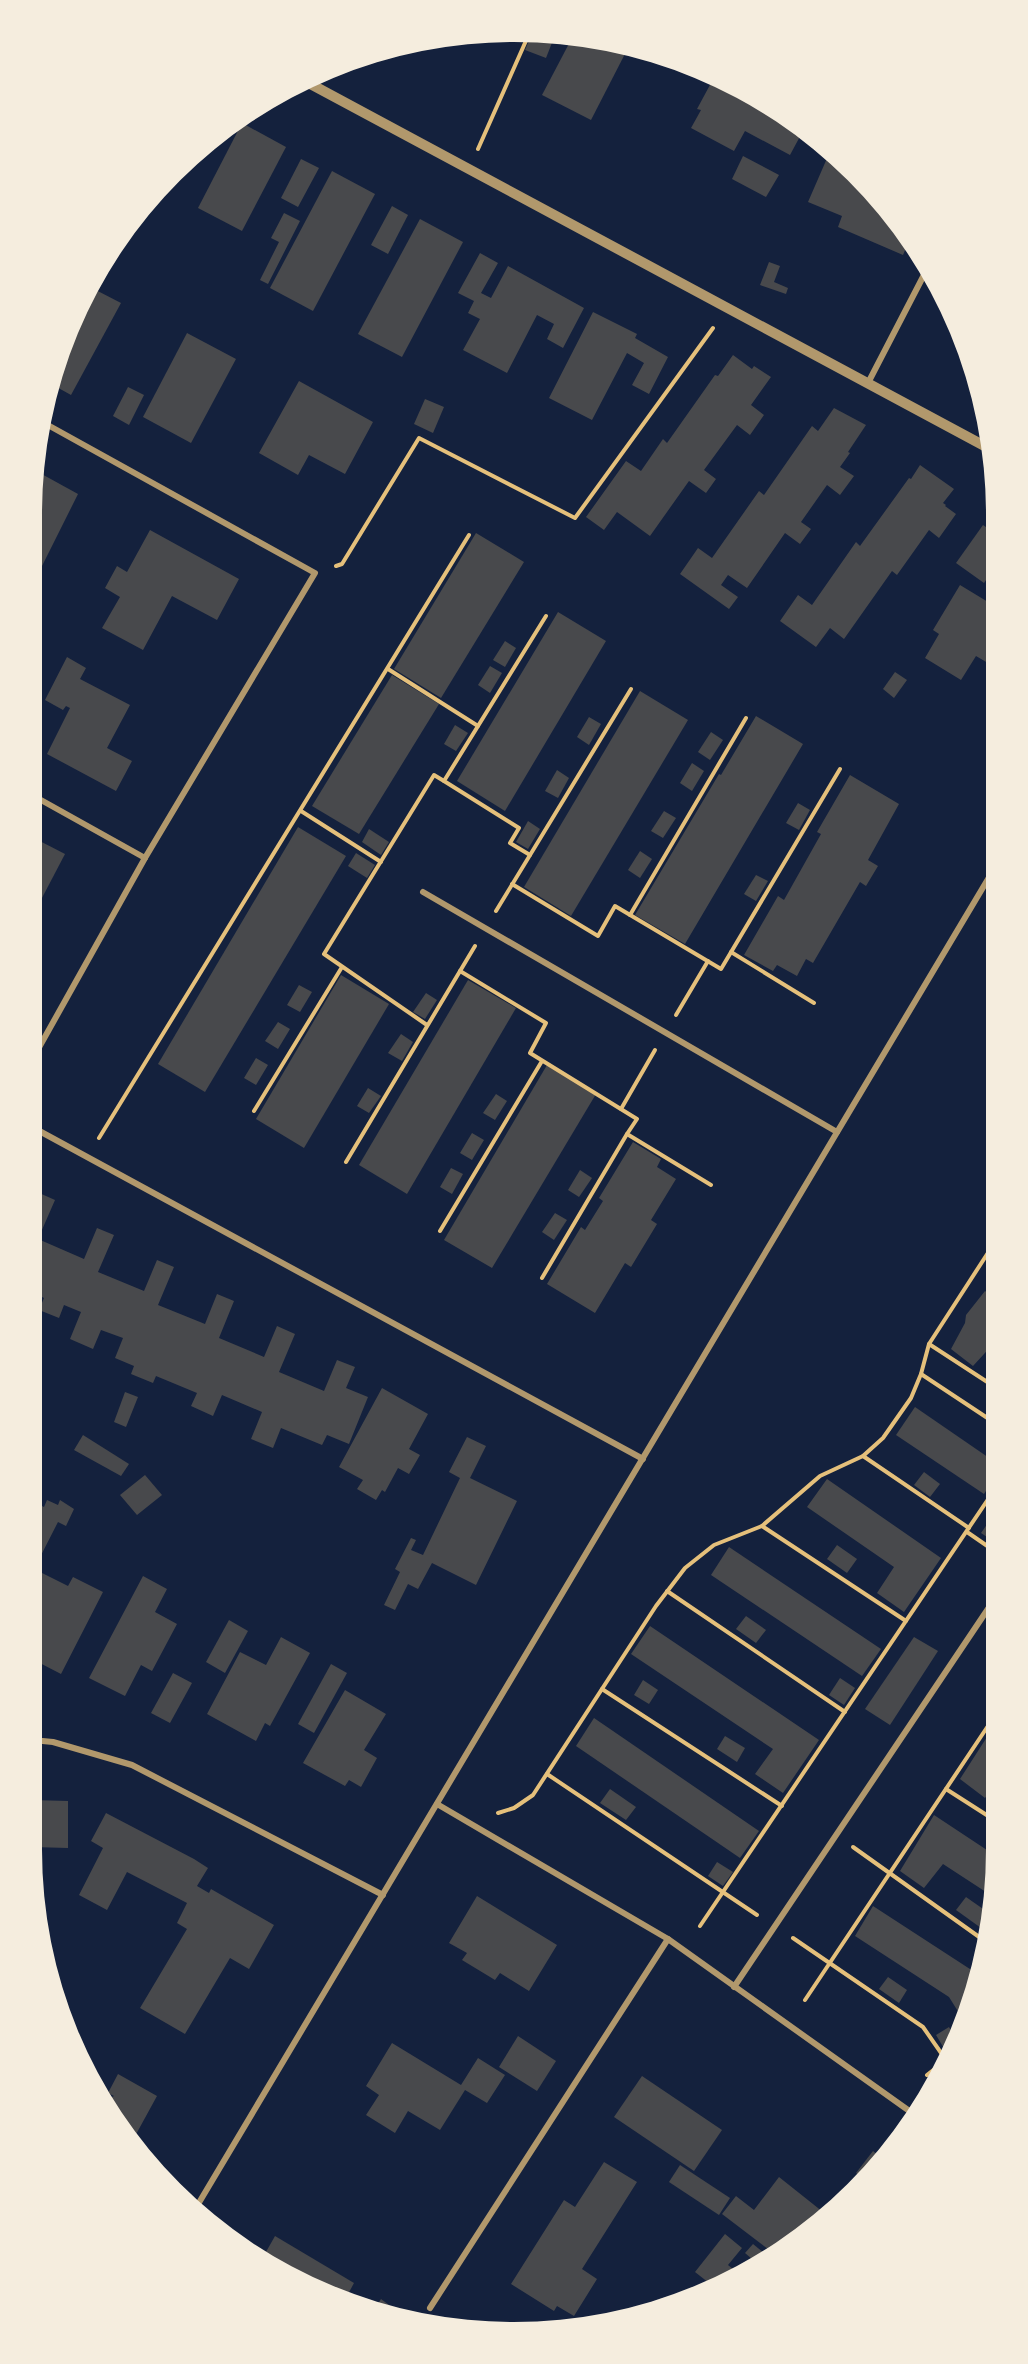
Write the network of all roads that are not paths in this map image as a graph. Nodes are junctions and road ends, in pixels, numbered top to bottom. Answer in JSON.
{"nodes":[{"id":1,"x":315,"y":86,"type":"edge"},
{"id":2,"x":923,"y":277,"type":"edge"},
{"id":3,"x":868,"y":383,"type":"junction"},
{"id":4,"x":50,"y":426,"type":"edge"},
{"id":5,"x":981,"y":444,"type":"edge"},
{"id":6,"x":42,"y":801,"type":"edge"},
{"id":7,"x":145,"y":858,"type":"junction"},
{"id":8,"x":986,"y":882,"type":"edge"},
{"id":9,"x":423,"y":892,"type":"dead end"},
{"id":10,"x":42,"y":1042,"type":"edge"},
{"id":11,"x":42,"y":1132,"type":"edge"},
{"id":12,"x":837,"y":1132,"type":"junction"},
{"id":13,"x":643,"y":1459,"type":"junction"},
{"id":14,"x":986,"y":1612,"type":"edge"},
{"id":15,"x":42,"y":1741,"type":"edge"},
{"id":16,"x":437,"y":1804,"type":"junction"},
{"id":17,"x":383,"y":1895,"type":"junction"},
{"id":18,"x":668,"y":1939,"type":"junction"},
{"id":19,"x":734,"y":1987,"type":"junction"},
{"id":20,"x":908,"y":2110,"type":"edge"},
{"id":21,"x":200,"y":2202,"type":"edge"},
{"id":22,"x":430,"y":2308,"type":"dead end"}],
"edges":[{"from":1,"to":3,"type":"street"},
{"from":2,"to":3,"type":"street"},
{"from":3,"to":5,"type":"street"},
{"from":4,"to":7,"type":"street"},
{"from":6,"to":7,"type":"street"},
{"from":7,"to":10,"type":"street"},
{"from":8,"to":12,"type":"street"},
{"from":9,"to":12,"type":"street"},
{"from":11,"to":13,"type":"street"},
{"from":12,"to":13,"type":"street"},
{"from":13,"to":16,"type":"street"},
{"from":14,"to":19,"type":"street"},
{"from":15,"to":17,"type":"street"},
{"from":16,"to":17,"type":"street"},
{"from":16,"to":18,"type":"street"},
{"from":17,"to":21,"type":"street"},
{"from":18,"to":19,"type":"street"},
{"from":18,"to":22,"type":"street"},
{"from":19,"to":20,"type":"street"}]}
